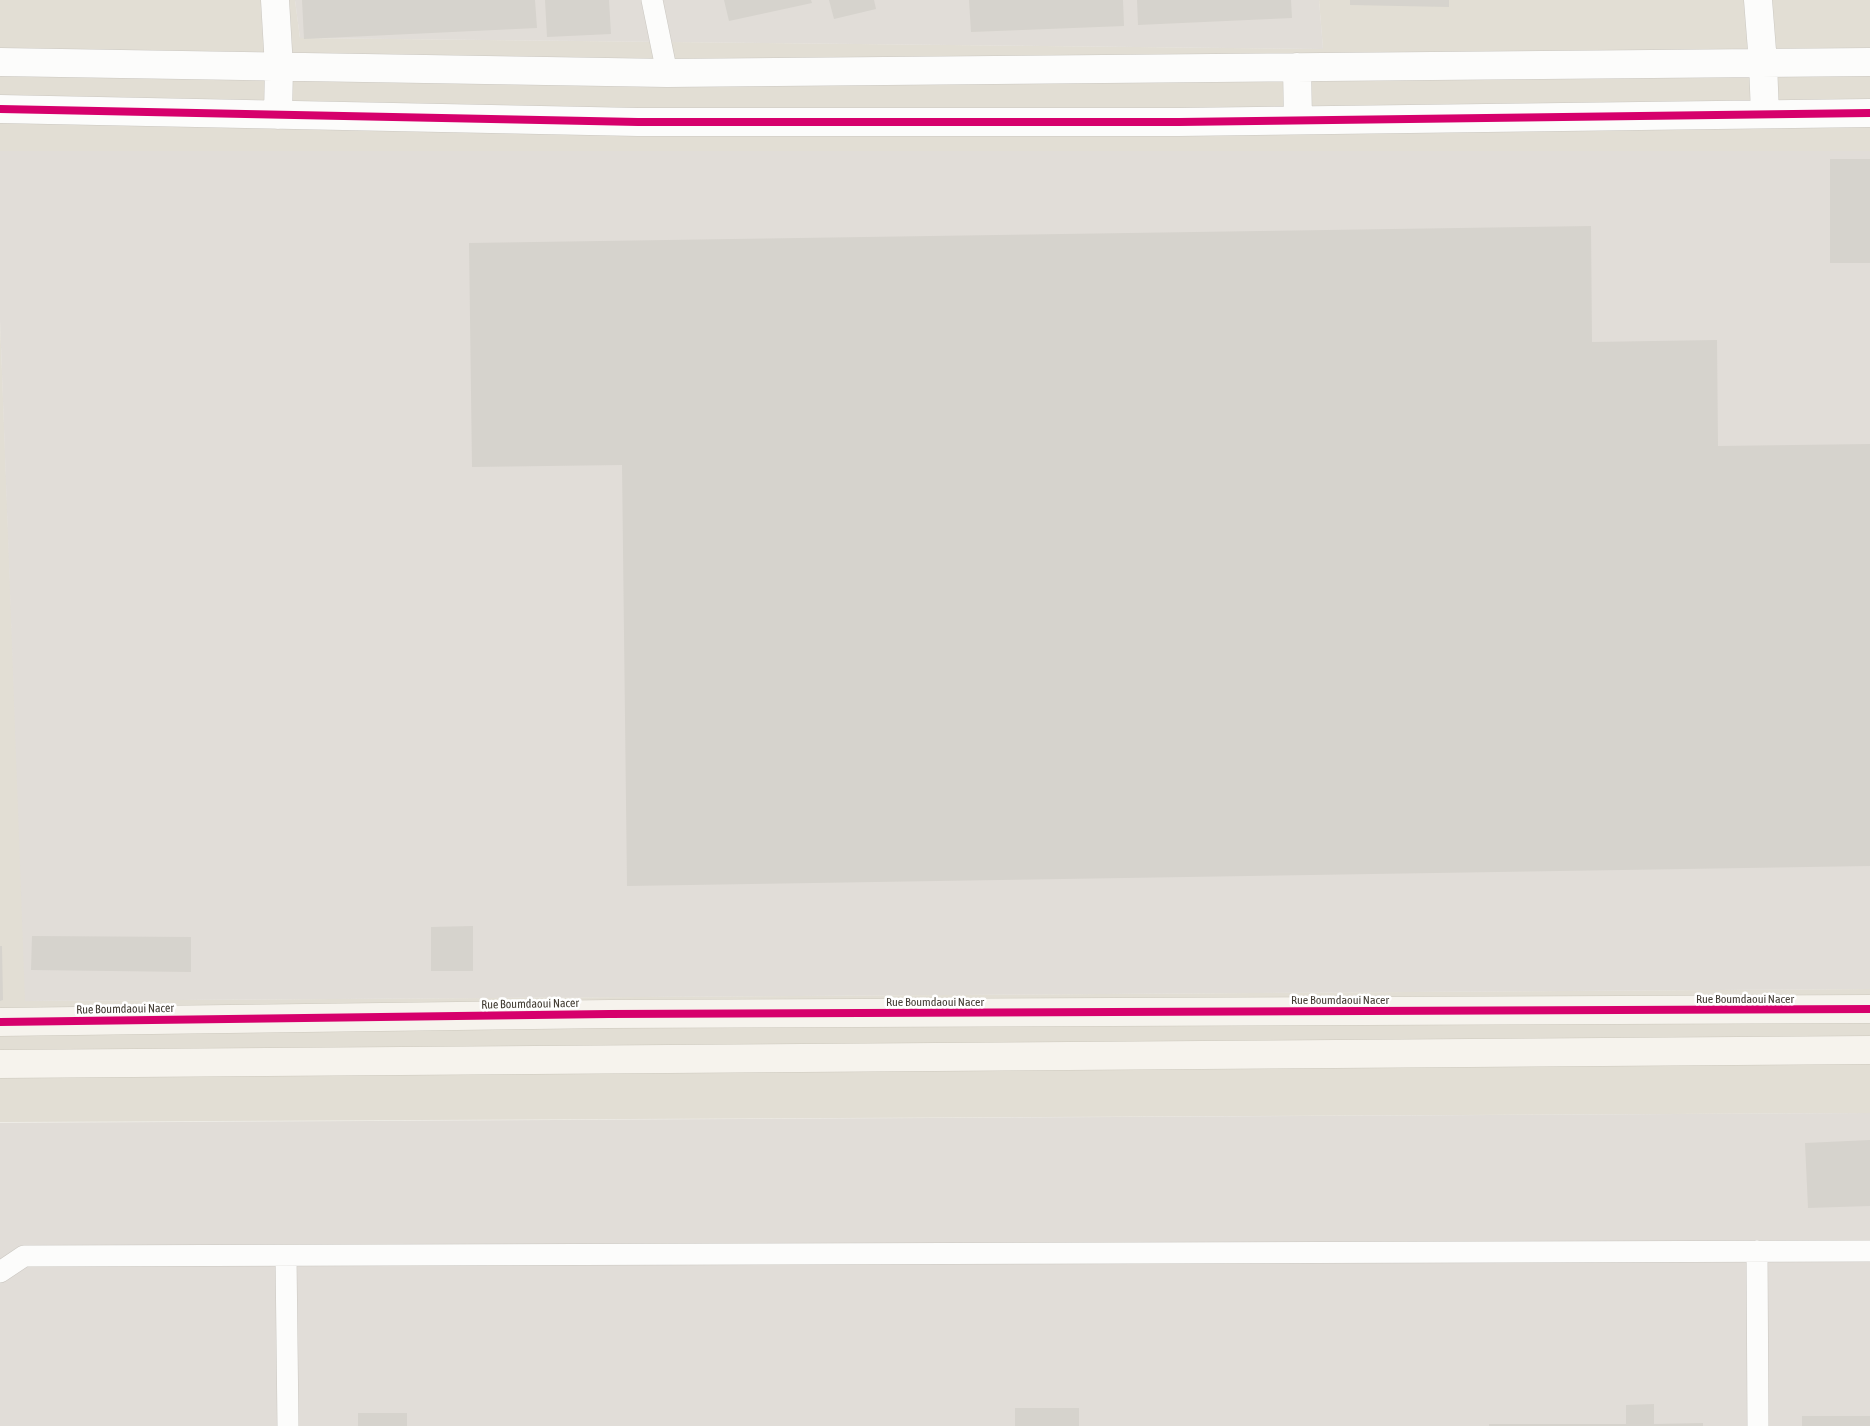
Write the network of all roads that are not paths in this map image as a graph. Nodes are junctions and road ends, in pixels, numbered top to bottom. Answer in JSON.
{"nodes":[{"id":1,"x":276,"y":0,"type":"edge"},
{"id":2,"x":652,"y":0,"type":"edge"},
{"id":3,"x":1758,"y":0,"type":"edge"},
{"id":4,"x":0,"y":62,"type":"edge"},
{"id":5,"x":1870,"y":62,"type":"edge"},
{"id":6,"x":1763,"y":63,"type":"junction"},
{"id":7,"x":279,"y":67,"type":"junction"},
{"id":8,"x":1297,"y":67,"type":"junction"},
{"id":9,"x":667,"y":73,"type":"junction"},
{"id":10,"x":0,"y":109,"type":"edge"},
{"id":11,"x":1870,"y":113,"type":"edge"},
{"id":12,"x":278,"y":114,"type":"junction"},
{"id":13,"x":1765,"y":114,"type":"junction"},
{"id":14,"x":1298,"y":120,"type":"junction"},
{"id":15,"x":1870,"y":1009,"type":"edge"},
{"id":16,"x":0,"y":1022,"type":"edge"},
{"id":17,"x":1870,"y":1050,"type":"edge"},
{"id":18,"x":0,"y":1064,"type":"edge"},
{"id":19,"x":1870,"y":1250,"type":"edge"},
{"id":20,"x":1757,"y":1251,"type":"junction"},
{"id":21,"x":286,"y":1256,"type":"junction"},
{"id":22,"x":0,"y":1272,"type":"edge"},
{"id":23,"x":288,"y":1426,"type":"edge"},
{"id":24,"x":1758,"y":1426,"type":"edge"}],
"edges":[{"from":1,"to":7,"type":"street"},
{"from":2,"to":9,"type":"lane"},
{"from":3,"to":6,"type":"street"},
{"from":4,"to":7,"type":"street"},
{"from":5,"to":6,"type":"street"},
{"from":6,"to":8,"type":"street"},
{"from":6,"to":13,"type":"street"},
{"from":7,"to":9,"type":"street"},
{"from":7,"to":12,"type":"street"},
{"from":8,"to":9,"type":"street"},
{"from":8,"to":14,"type":"street"},
{"from":10,"to":12,"type":"street"},
{"from":11,"to":13,"type":"street"},
{"from":12,"to":14,"type":"street"},
{"from":13,"to":14,"type":"street"},
{"from":15,"to":16,"type":"street","name":"Rue Boumdaoui Nacer"},
{"from":17,"to":18,"type":"street"},
{"from":19,"to":20,"type":"lane"},
{"from":20,"to":21,"type":"lane"},
{"from":20,"to":24,"type":"lane"},
{"from":21,"to":22,"type":"lane"},
{"from":21,"to":23,"type":"lane"}]}
